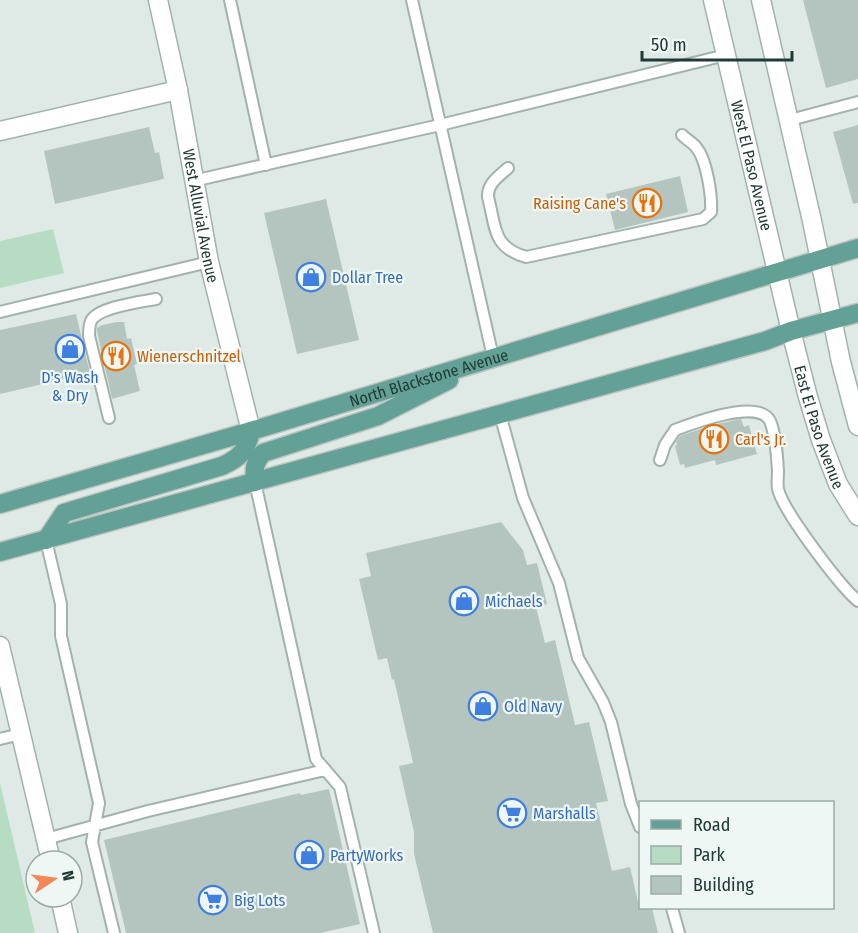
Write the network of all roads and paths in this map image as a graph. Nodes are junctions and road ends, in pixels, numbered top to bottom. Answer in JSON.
{"nodes":[{"id":1,"x":158,"y":0,"type":"edge"},
{"id":2,"x":230,"y":0,"type":"edge"},
{"id":3,"x":412,"y":0,"type":"edge"},
{"id":4,"x":713,"y":0,"type":"edge"},
{"id":5,"x":761,"y":0,"type":"edge"},
{"id":6,"x":726,"y":55,"type":"junction"},
{"id":7,"x":177,"y":90,"type":"junction"},
{"id":8,"x":858,"y":102,"type":"edge"},
{"id":9,"x":790,"y":120,"type":"junction"},
{"id":10,"x":440,"y":125,"type":"junction"},
{"id":11,"x":0,"y":131,"type":"edge"},
{"id":12,"x":682,"y":135,"type":"dead end"},
{"id":13,"x":266,"y":165,"type":"junction"},
{"id":14,"x":508,"y":168,"type":"dead end"},
{"id":15,"x":193,"y":181,"type":"junction"},
{"id":16,"x":858,"y":248,"type":"edge"},
{"id":17,"x":820,"y":259,"type":"junction"},
{"id":18,"x":209,"y":262,"type":"junction"},
{"id":19,"x":778,"y":273,"type":"junction"},
{"id":20,"x":156,"y":299,"type":"dead end"},
{"id":21,"x":0,"y":312,"type":"edge"},
{"id":22,"x":858,"y":313,"type":"edge"},
{"id":23,"x":832,"y":320,"type":"junction"},
{"id":24,"x":791,"y":331,"type":"junction"},
{"id":25,"x":493,"y":357,"type":"junction"},
{"id":26,"x":500,"y":414,"type":"junction"},
{"id":27,"x":109,"y":418,"type":"dead end"},
{"id":28,"x":858,"y":426,"type":"edge"},
{"id":29,"x":251,"y":431,"type":"junction"},
{"id":30,"x":660,"y":460,"type":"dead end"},
{"id":31,"x":255,"y":482,"type":"junction"},
{"id":32,"x":0,"y":504,"type":"edge"},
{"id":33,"x":858,"y":516,"type":"edge"},
{"id":34,"x":46,"y":540,"type":"junction"},
{"id":35,"x":0,"y":552,"type":"edge"},
{"id":36,"x":858,"y":601,"type":"edge"},
{"id":37,"x":0,"y":645,"type":"edge"},
{"id":38,"x":21,"y":734,"type":"junction"},
{"id":39,"x":0,"y":739,"type":"edge"},
{"id":40,"x":325,"y":770,"type":"junction"},
{"id":41,"x":639,"y":824,"type":"edge"},
{"id":42,"x":95,"y":825,"type":"junction"},
{"id":43,"x":46,"y":839,"type":"junction"},
{"id":44,"x":48,"y":849,"type":"edge"},
{"id":45,"x":63,"y":909,"type":"edge"},
{"id":46,"x":672,"y":909,"type":"edge"},
{"id":47,"x":68,"y":933,"type":"edge"},
{"id":48,"x":114,"y":933,"type":"edge"},
{"id":49,"x":374,"y":933,"type":"edge"},
{"id":50,"x":679,"y":933,"type":"edge"}],
"edges":[{"from":1,"to":7,"type":"street","name":"West Alluvial Avenue"},
{"from":2,"to":13,"type":"lane"},
{"from":3,"to":10,"type":"lane"},
{"from":4,"to":6,"type":"street","name":"West El Paso Avenue"},
{"from":5,"to":9,"type":"street"},
{"from":6,"to":10,"type":"lane"},
{"from":6,"to":19,"type":"street","name":"West El Paso Avenue"},
{"from":7,"to":11,"type":"street"},
{"from":7,"to":15,"type":"street","name":"West Alluvial Avenue"},
{"from":8,"to":9,"type":"lane"},
{"from":9,"to":17,"type":"street"},
{"from":10,"to":13,"type":"lane"},
{"from":10,"to":25,"type":"lane"},
{"from":12,"to":14,"type":"lane"},
{"from":13,"to":15,"type":"lane"},
{"from":15,"to":18,"type":"street","name":"West Alluvial Avenue"},
{"from":16,"to":17,"type":"main road","name":"North Blackstone Avenue"},
{"from":17,"to":19,"type":"main road","name":"North Blackstone Avenue"},
{"from":17,"to":23,"type":"street"},
{"from":18,"to":21,"type":"lane"},
{"from":18,"to":29,"type":"street","name":"West Alluvial Avenue"},
{"from":19,"to":24,"type":"street","name":"West El Paso Avenue"},
{"from":19,"to":25,"type":"main road","name":"North Blackstone Avenue"},
{"from":20,"to":27,"type":"lane"},
{"from":22,"to":23,"type":"main road"},
{"from":23,"to":24,"type":"main road"},
{"from":23,"to":28,"type":"street"},
{"from":24,"to":26,"type":"main road"},
{"from":24,"to":33,"type":"street","name":"East El Paso Avenue"},
{"from":25,"to":29,"type":"main road","name":"North Blackstone Avenue"},
{"from":25,"to":31,"type":"main road"},
{"from":26,"to":31,"type":"main road"},
{"from":26,"to":41,"type":"lane"},
{"from":29,"to":32,"type":"main road","name":"North Blackstone Avenue"},
{"from":29,"to":34,"type":"main road"},
{"from":30,"to":36,"type":"lane"},
{"from":31,"to":34,"type":"main road"},
{"from":31,"to":40,"type":"lane"},
{"from":34,"to":35,"type":"main road"},
{"from":34,"to":42,"type":"lane"},
{"from":37,"to":38,"type":"street"},
{"from":38,"to":39,"type":"lane"},
{"from":38,"to":43,"type":"street"},
{"from":40,"to":42,"type":"lane"},
{"from":40,"to":49,"type":"lane"},
{"from":42,"to":43,"type":"lane"},
{"from":42,"to":48,"type":"lane"},
{"from":43,"to":44,"type":"street"},
{"from":45,"to":47,"type":"street"},
{"from":46,"to":50,"type":"lane"}]}
